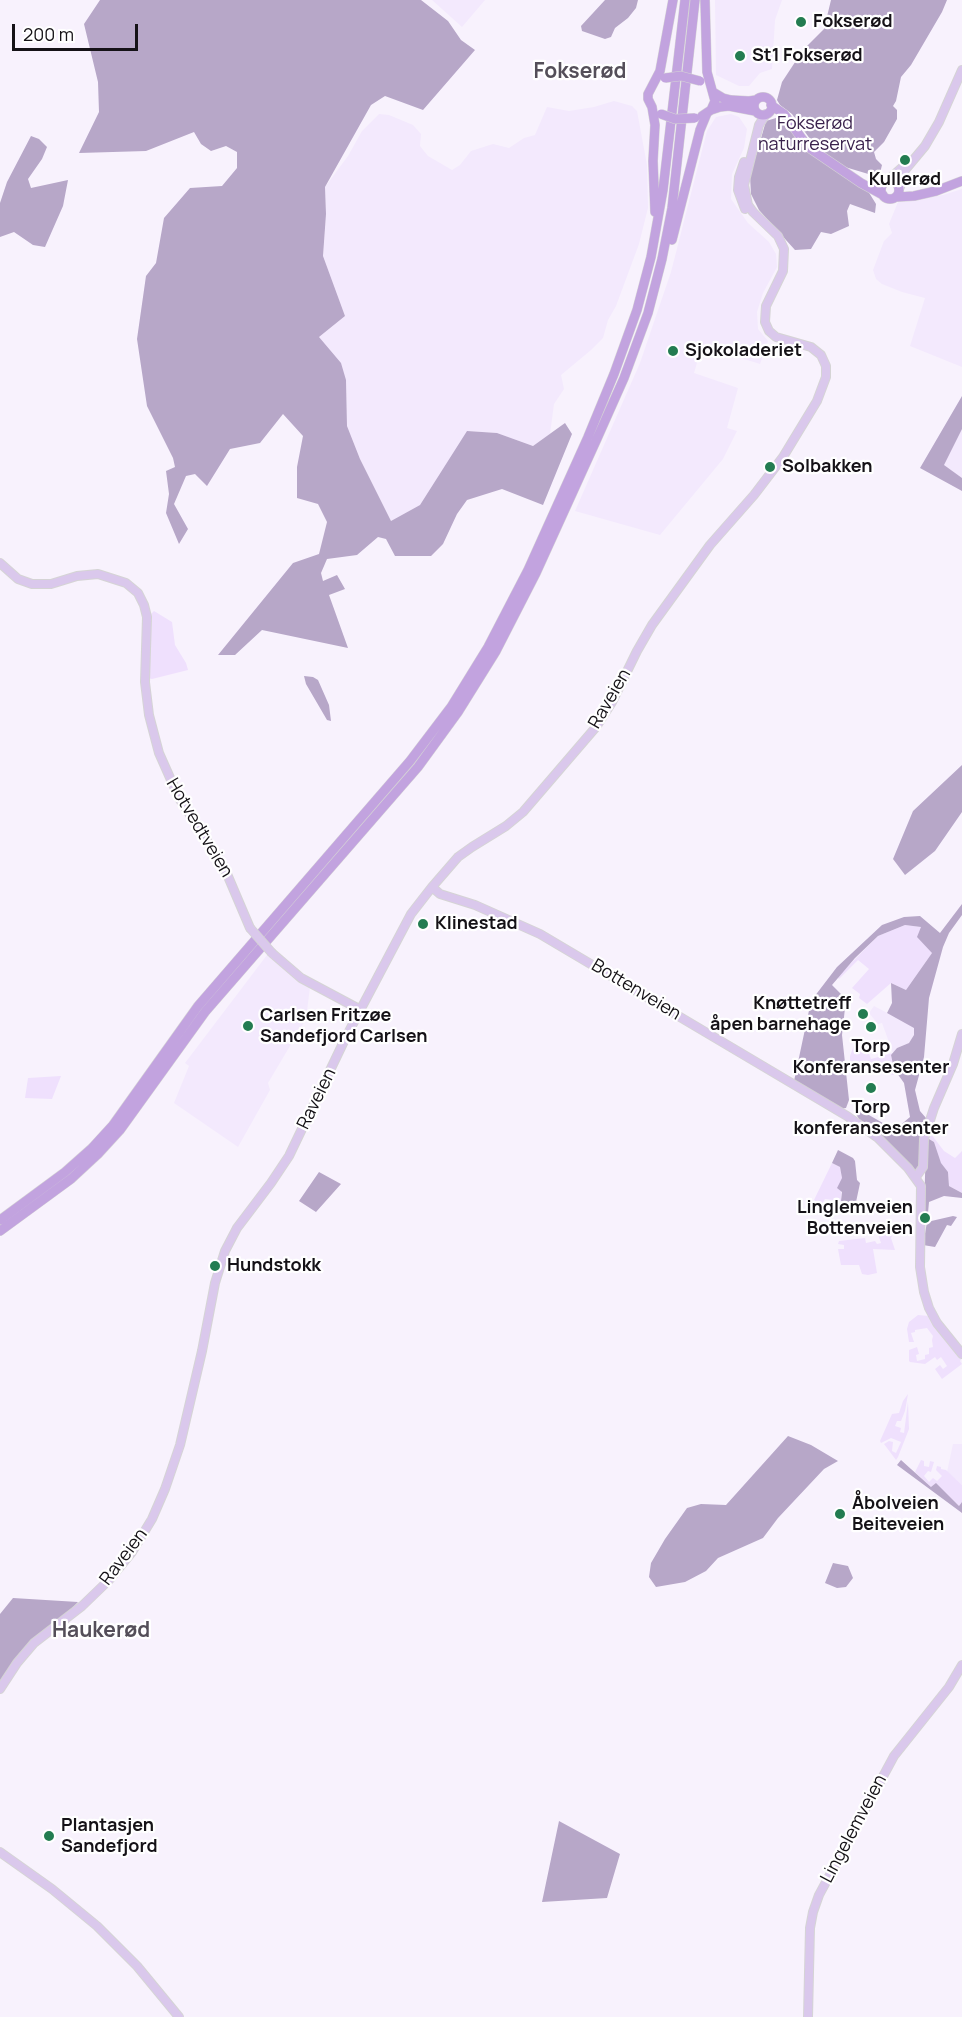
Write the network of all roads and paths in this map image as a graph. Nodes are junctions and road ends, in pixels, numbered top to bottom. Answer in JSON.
{"nodes":[{"id":1,"x":673,"y":0,"type":"edge"},
{"id":2,"x":685,"y":0,"type":"edge"},
{"id":3,"x":695,"y":0,"type":"edge"},
{"id":4,"x":705,"y":0,"type":"edge"},
{"id":5,"x":962,"y":70,"type":"edge"},
{"id":6,"x":654,"y":83,"type":"junction"},
{"id":7,"x":712,"y":89,"type":"junction"},
{"id":8,"x":756,"y":100,"type":"junction"},
{"id":9,"x":652,"y":107,"type":"junction"},
{"id":10,"x":763,"y":111,"type":"junction"},
{"id":11,"x":709,"y":112,"type":"junction"},
{"id":12,"x":923,"y":149,"type":"junction"},
{"id":13,"x":849,"y":175,"type":"junction"},
{"id":14,"x":962,"y":181,"type":"edge"},
{"id":15,"x":886,"y":182,"type":"junction"},
{"id":16,"x":899,"y":190,"type":"junction"},
{"id":17,"x":883,"y":195,"type":"junction"},
{"id":18,"x":649,"y":268,"type":"junction"},
{"id":19,"x":648,"y":313,"type":"junction"},
{"id":20,"x":0,"y":563,"type":"edge"},
{"id":21,"x":432,"y":887,"type":"junction"},
{"id":22,"x":361,"y":1010,"type":"junction"},
{"id":23,"x":962,"y":1034,"type":"edge"},
{"id":24,"x":916,"y":1177,"type":"junction"},
{"id":25,"x":0,"y":1220,"type":"edge"},
{"id":26,"x":0,"y":1231,"type":"edge"},
{"id":27,"x":962,"y":1354,"type":"edge"},
{"id":28,"x":962,"y":1665,"type":"edge"},
{"id":29,"x":0,"y":1689,"type":"edge"},
{"id":30,"x":0,"y":1854,"type":"edge"},
{"id":31,"x":179,"y":2017,"type":"edge"},
{"id":32,"x":808,"y":2017,"type":"edge"}],
"edges":[{"from":1,"to":6,"type":"highway"},
{"from":2,"to":18,"type":"highway"},
{"from":3,"to":19,"type":"highway"},
{"from":4,"to":7,"type":"highway"},
{"from":5,"to":12,"type":"main road"},
{"from":6,"to":7,"type":"highway","bridge":true},
{"from":6,"to":9,"type":"highway"},
{"from":7,"to":8,"type":"highway"},
{"from":7,"to":11,"type":"highway"},
{"from":8,"to":10,"type":"highway"},
{"from":8,"to":10,"type":"highway"},
{"from":9,"to":11,"type":"highway","bridge":true},
{"from":9,"to":18,"type":"highway"},
{"from":10,"to":11,"type":"highway"},
{"from":10,"to":13,"type":"highway"},
{"from":10,"to":21,"type":"main road","name":"Raveien"},
{"from":11,"to":19,"type":"highway"},
{"from":12,"to":15,"type":"main road"},
{"from":12,"to":16,"type":"main road"},
{"from":13,"to":15,"type":"highway"},
{"from":13,"to":17,"type":"highway"},
{"from":14,"to":16,"type":"highway"},
{"from":15,"to":16,"type":"highway"},
{"from":15,"to":17,"type":"highway"},
{"from":16,"to":17,"type":"highway"},
{"from":18,"to":25,"type":"highway"},
{"from":19,"to":26,"type":"highway"},
{"from":20,"to":22,"type":"main road","name":"Hotvedtveien","bridge":true},
{"from":21,"to":22,"type":"main road","name":"Raveien"},
{"from":21,"to":24,"type":"main road","name":"Bottenveien"},
{"from":22,"to":29,"type":"main road","name":"Raveien"},
{"from":23,"to":24,"type":"main road"},
{"from":24,"to":27,"type":"main road"},
{"from":28,"to":32,"type":"main road","name":"Lingelemveien"},
{"from":30,"to":31,"type":"main road"}]}
